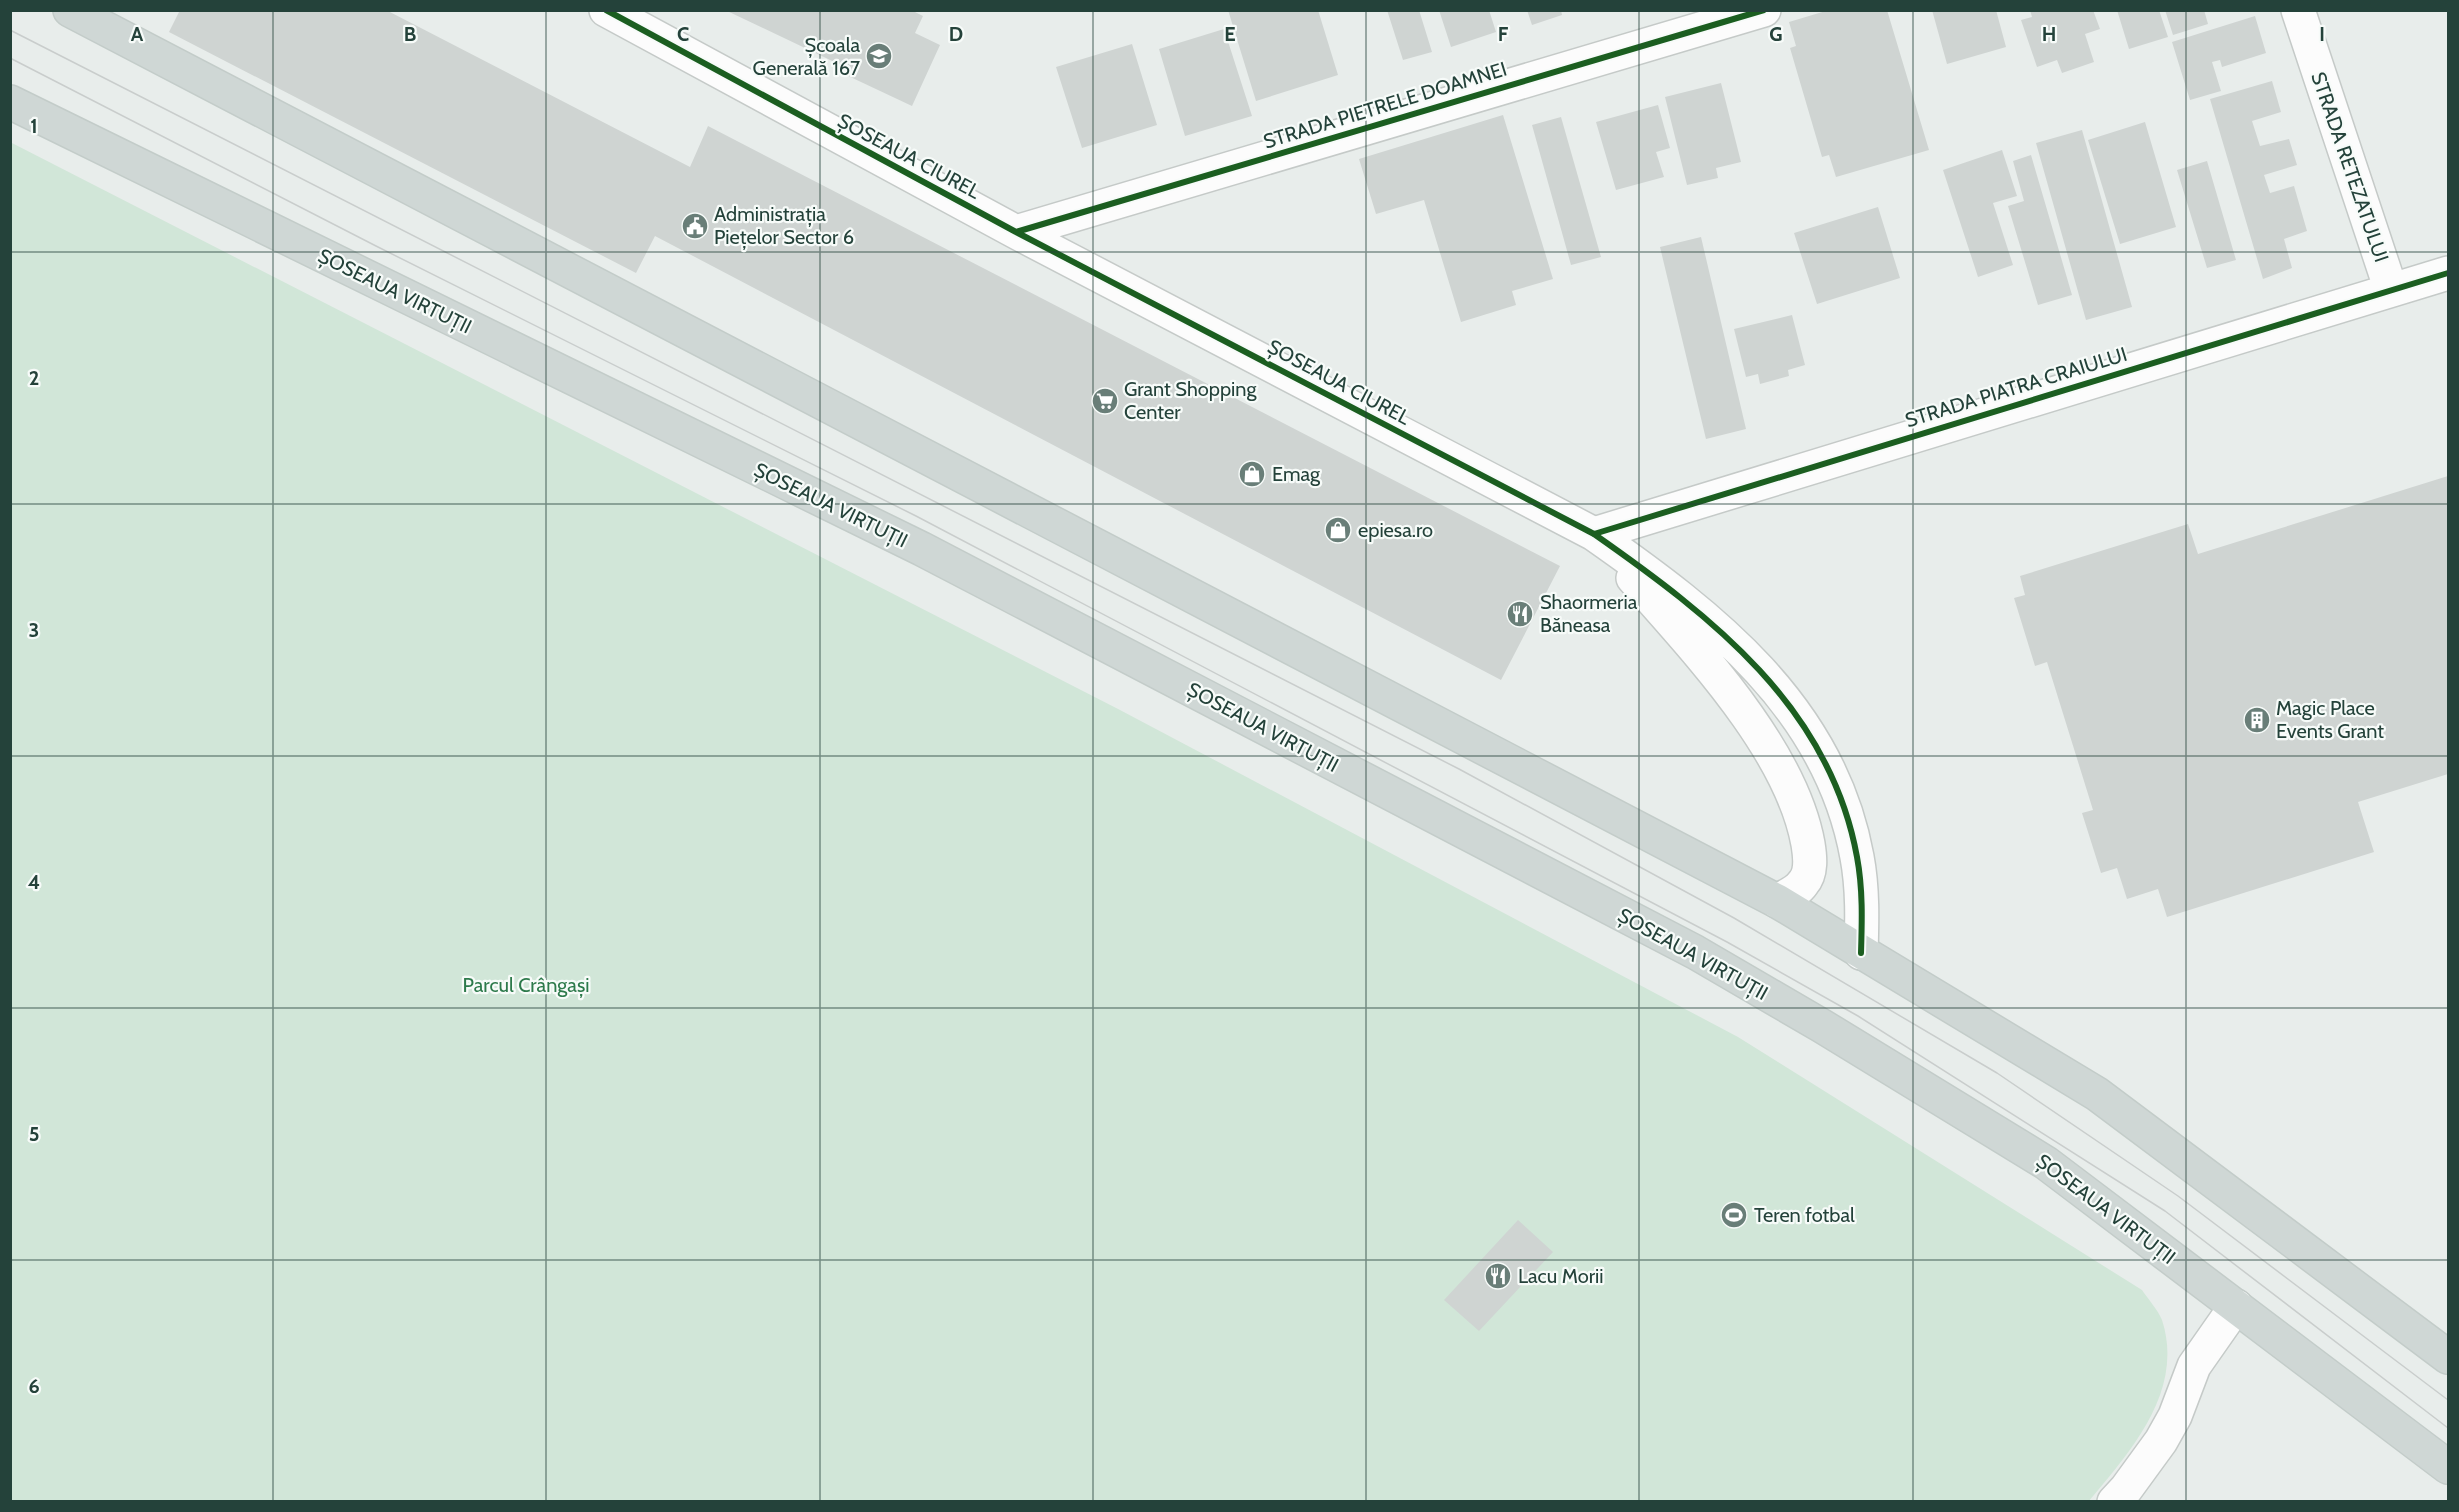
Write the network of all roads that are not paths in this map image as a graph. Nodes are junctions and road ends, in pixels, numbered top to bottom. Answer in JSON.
{"nodes":[{"id":1,"x":70,"y":10,"type":"edge"},
{"id":2,"x":606,"y":10,"type":"edge"},
{"id":3,"x":1764,"y":10,"type":"edge"},
{"id":4,"x":2298,"y":10,"type":"edge"},
{"id":5,"x":10,"y":102,"type":"edge"},
{"id":6,"x":1016,"y":232,"type":"junction"},
{"id":7,"x":2448,"y":273,"type":"edge"},
{"id":8,"x":2391,"y":290,"type":"junction"},
{"id":9,"x":1594,"y":534,"type":"junction"},
{"id":10,"x":1777,"y":901,"type":"junction"},
{"id":11,"x":1861,"y":953,"type":"junction"},
{"id":12,"x":2236,"y":1306,"type":"junction"},
{"id":13,"x":2448,"y":1357,"type":"edge"},
{"id":14,"x":2448,"y":1467,"type":"edge"},
{"id":15,"x":2114,"y":1502,"type":"edge"}],
"edges":[{"from":1,"to":10,"type":"main road"},
{"from":2,"to":6,"type":"street","name":"ȘOSEAUA CIUREL"},
{"from":3,"to":6,"type":"street","name":"STRADA PIETRELE DOAMNEI"},
{"from":4,"to":8,"type":"street","name":"STRADA RETEZATULUI"},
{"from":5,"to":12,"type":"main road","name":"ȘOSEAUA VIRTUȚII"},
{"from":6,"to":9,"type":"street","name":"ȘOSEAUA CIUREL"},
{"from":7,"to":8,"type":"street","name":"STRADA PIATRA CRAIULUI"},
{"from":8,"to":9,"type":"street","name":"STRADA PIATRA CRAIULUI"},
{"from":9,"to":10,"type":"street","name":"ȘOSEAUA CIUREL"},
{"from":9,"to":11,"type":"street","name":"ȘOSEAUA CIUREL"},
{"from":10,"to":11,"type":"main road"},
{"from":11,"to":13,"type":"main road"},
{"from":12,"to":14,"type":"main road","name":"ȘOSEAUA VIRTUȚII"},
{"from":12,"to":15,"type":"street"}]}
